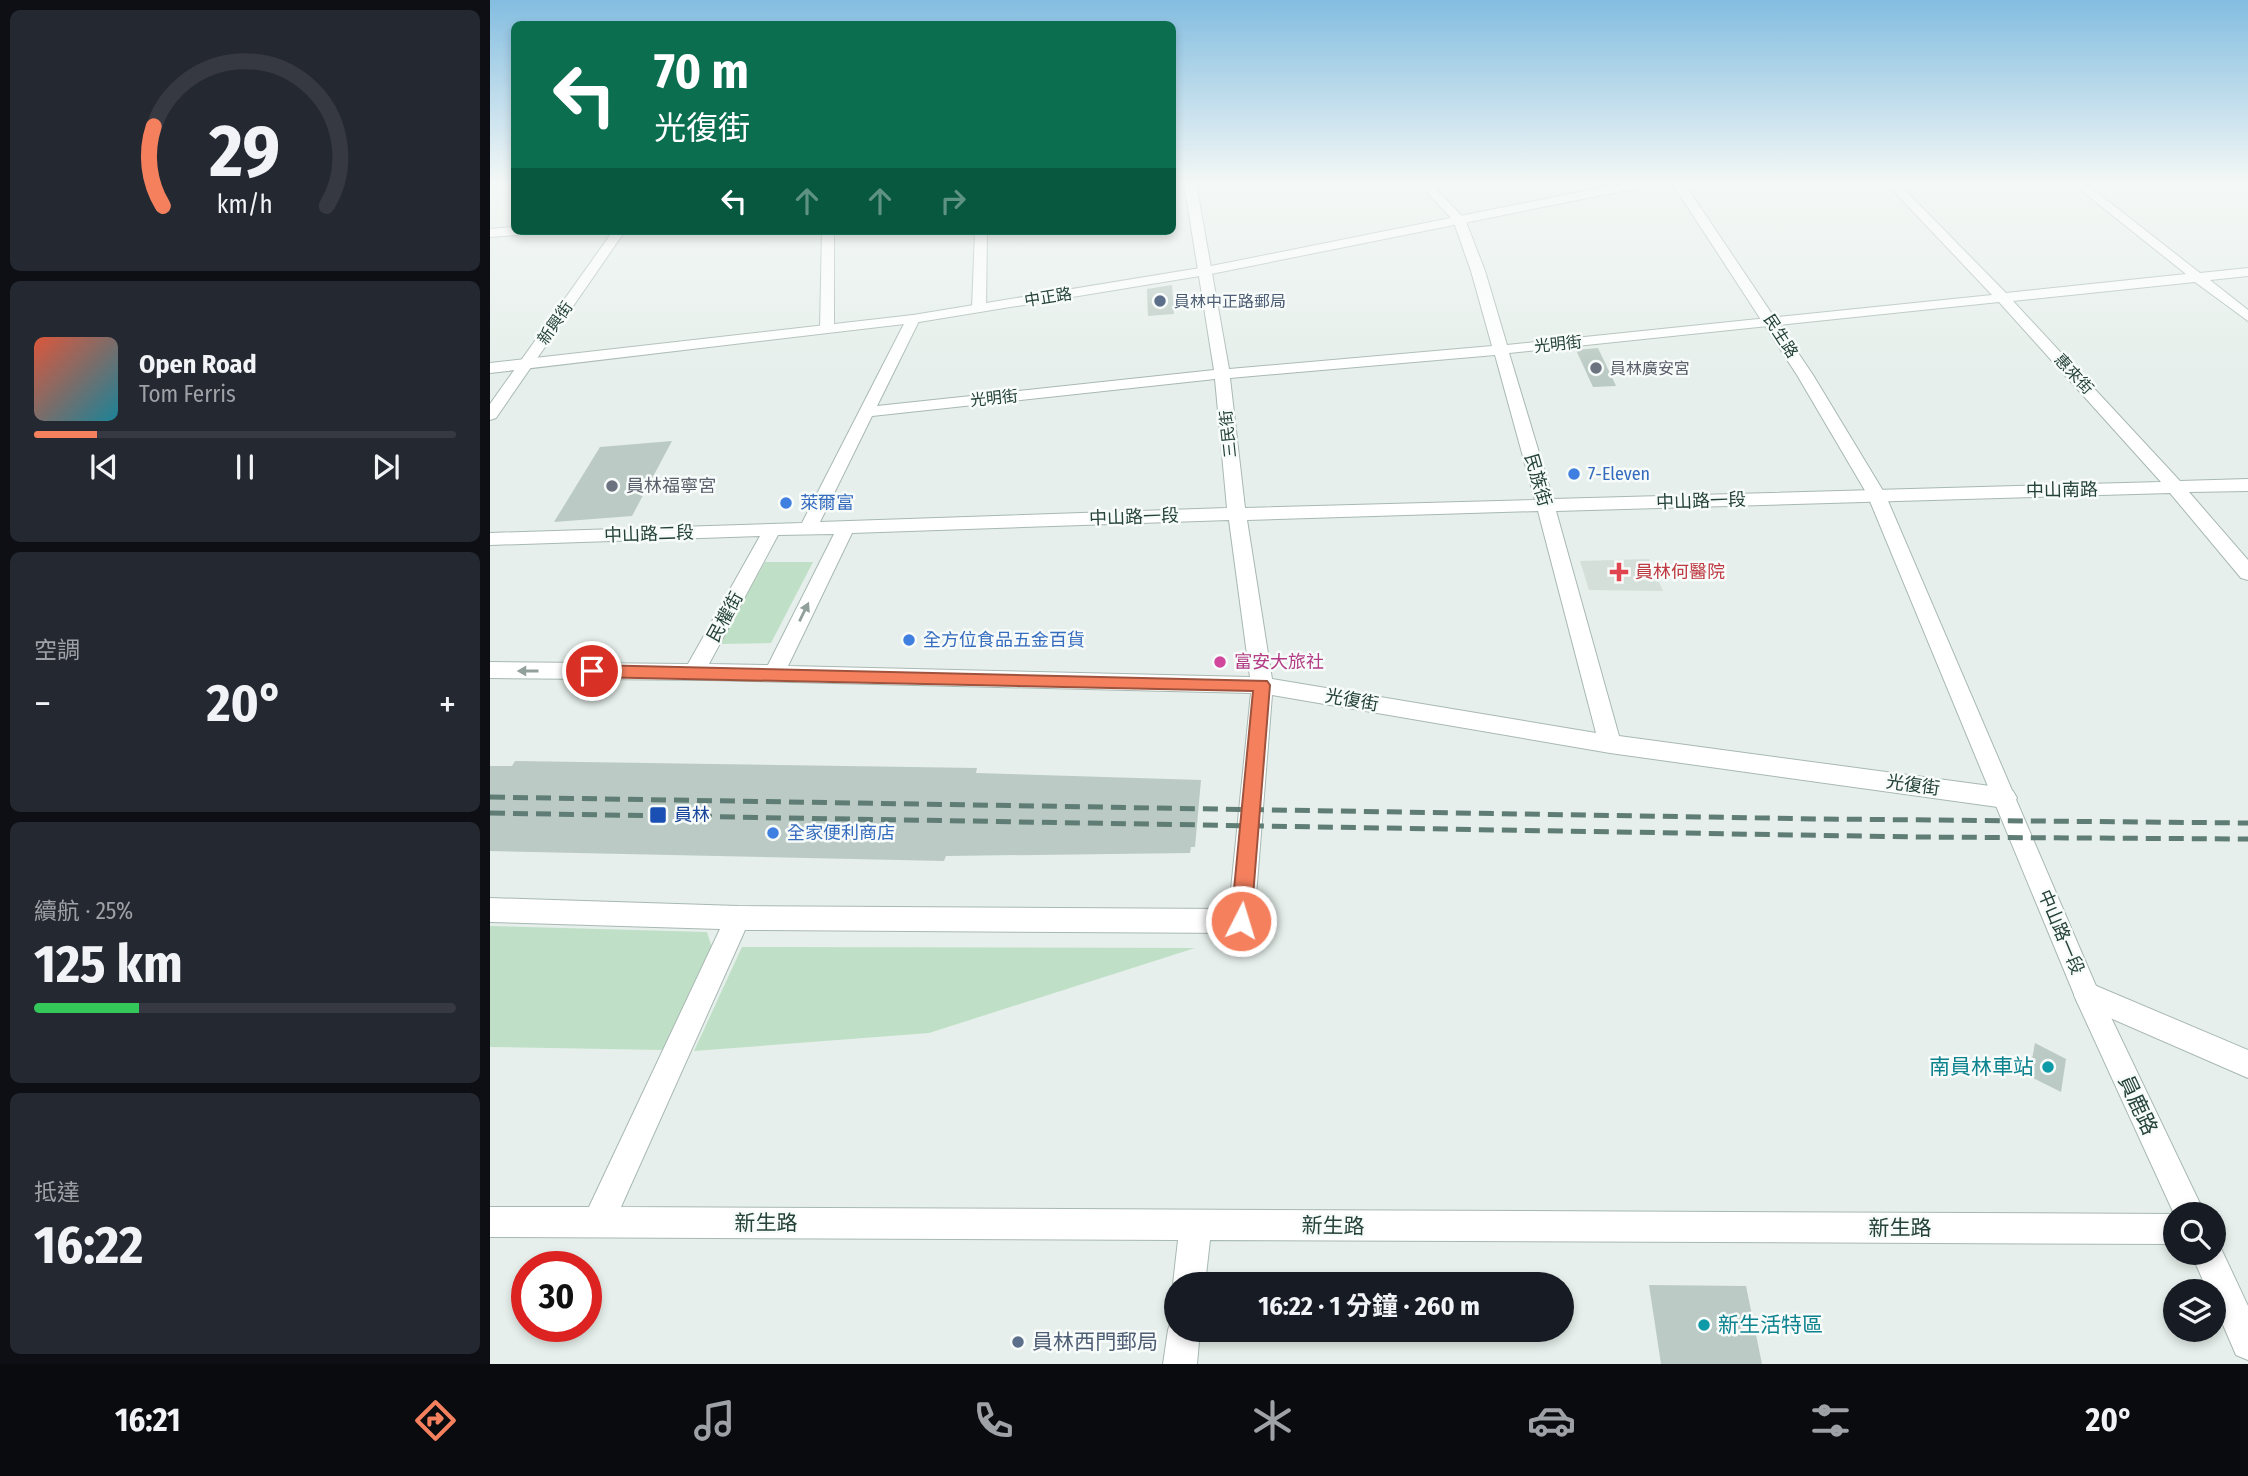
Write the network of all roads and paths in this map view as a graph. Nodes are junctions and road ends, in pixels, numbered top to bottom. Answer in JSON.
{"nodes":[{"id":1,"x":607,"y":247,"type":"edge"},
{"id":2,"x":828,"y":247,"type":"edge"},
{"id":3,"x":981,"y":247,"type":"edge"},
{"id":4,"x":1202,"y":247,"type":"edge"},
{"id":5,"x":1324,"y":247,"type":"edge"},
{"id":6,"x":1469,"y":247,"type":"edge"},
{"id":7,"x":1721,"y":247,"type":"edge"},
{"id":8,"x":1953,"y":247,"type":"edge"},
{"id":9,"x":2159,"y":247,"type":"edge"},
{"id":10,"x":1206,"y":271,"type":"junction"},
{"id":11,"x":2248,"y":272,"type":"edge"},
{"id":12,"x":2199,"y":278,"type":"junction"},
{"id":13,"x":2002,"y":297,"type":"junction"},
{"id":14,"x":979,"y":308,"type":"junction"},
{"id":15,"x":2248,"y":317,"type":"edge"},
{"id":16,"x":913,"y":319,"type":"junction"},
{"id":17,"x":1772,"y":321,"type":"junction"},
{"id":18,"x":827,"y":329,"type":"junction"},
{"id":19,"x":1500,"y":350,"type":"junction"},
{"id":20,"x":526,"y":364,"type":"junction"},
{"id":21,"x":490,"y":368,"type":"edge"},
{"id":22,"x":1222,"y":374,"type":"junction"},
{"id":23,"x":867,"y":412,"type":"junction"},
{"id":24,"x":490,"y":415,"type":"edge"},
{"id":25,"x":2248,"y":485,"type":"edge"},
{"id":26,"x":2178,"y":488,"type":"junction"},
{"id":27,"x":1876,"y":494,"type":"junction"},
{"id":28,"x":1546,"y":506,"type":"junction"},
{"id":29,"x":1237,"y":514,"type":"junction"},
{"id":30,"x":846,"y":527,"type":"junction"},
{"id":31,"x":808,"y":528,"type":"junction"},
{"id":32,"x":772,"y":530,"type":"junction"},
{"id":33,"x":490,"y":539,"type":"edge"},
{"id":34,"x":2248,"y":573,"type":"edge"},
{"id":35,"x":490,"y":670,"type":"edge"},
{"id":36,"x":694,"y":672,"type":"junction"},
{"id":37,"x":774,"y":674,"type":"junction"},
{"id":38,"x":1262,"y":685,"type":"junction"},
{"id":39,"x":1610,"y":744,"type":"junction"},
{"id":40,"x":2004,"y":797,"type":"junction"},
{"id":41,"x":490,"y":911,"type":"edge"},
{"id":42,"x":738,"y":918,"type":"junction"},
{"id":43,"x":2087,"y":995,"type":"junction"},
{"id":44,"x":2248,"y":1063,"type":"edge"},
{"id":45,"x":2184,"y":1202,"type":"edge"},
{"id":46,"x":490,"y":1222,"type":"edge"},
{"id":47,"x":598,"y":1223,"type":"junction"},
{"id":48,"x":1196,"y":1224,"type":"junction"},
{"id":49,"x":2163,"y":1229,"type":"edge"},
{"id":50,"x":2212,"y":1265,"type":"edge"},
{"id":51,"x":1190,"y":1272,"type":"edge"},
{"id":52,"x":1183,"y":1342,"type":"edge"},
{"id":53,"x":2248,"y":1343,"type":"edge"},
{"id":54,"x":1180,"y":1364,"type":"edge"}],
"edges":[{"from":1,"to":20,"type":"street","name":"新興街"},
{"from":2,"to":18,"type":"street"},
{"from":3,"to":14,"type":"street"},
{"from":4,"to":10,"type":"street","name":"三民街"},
{"from":5,"to":10,"type":"street","name":"中正路"},
{"from":6,"to":19,"type":"street","name":"民族街"},
{"from":7,"to":17,"type":"street","name":"民生路"},
{"from":8,"to":13,"type":"street","name":"惠來街"},
{"from":9,"to":12,"type":"street"},
{"from":10,"to":14,"type":"street","name":"中正路"},
{"from":10,"to":22,"type":"street","name":"三民街"},
{"from":11,"to":12,"type":"street","name":"光明街"},
{"from":12,"to":13,"type":"street","name":"光明街"},
{"from":12,"to":15,"type":"street"},
{"from":13,"to":17,"type":"street","name":"光明街"},
{"from":13,"to":26,"type":"street","name":"惠來街"},
{"from":14,"to":16,"type":"street","name":"中正路"},
{"from":16,"to":18,"type":"street","name":"中正路"},
{"from":16,"to":23,"type":"street"},
{"from":17,"to":19,"type":"street","name":"光明街"},
{"from":17,"to":27,"type":"street","name":"民生路"},
{"from":18,"to":20,"type":"street","name":"中正路"},
{"from":19,"to":22,"type":"street","name":"光明街"},
{"from":19,"to":28,"type":"street","name":"民族街"},
{"from":20,"to":21,"type":"street","name":"中正路"},
{"from":20,"to":24,"type":"street","name":"新興街"},
{"from":22,"to":23,"type":"street","name":"光明街"},
{"from":22,"to":29,"type":"street","name":"三民街"},
{"from":23,"to":31,"type":"street"},
{"from":25,"to":26,"type":"street","name":"中山南路"},
{"from":26,"to":27,"type":"street","name":"中山南路"},
{"from":26,"to":34,"type":"street","name":"惠來街"},
{"from":27,"to":28,"type":"street","name":"中山路一段"},
{"from":27,"to":40,"type":"street","name":"中山路一段"},
{"from":28,"to":29,"type":"street","name":"中山路一段"},
{"from":28,"to":39,"type":"street","name":"民族街"},
{"from":29,"to":30,"type":"street","name":"中山路一段"},
{"from":29,"to":38,"type":"street","name":"三民街"},
{"from":30,"to":31,"type":"street","name":"中山路一段"},
{"from":37,"to":30,"type":"street","one_way":true},
{"from":31,"to":32,"type":"street","name":"中山路二段"},
{"from":32,"to":33,"type":"street","name":"中山路二段"},
{"from":32,"to":36,"type":"street","name":"民權街"},
{"from":36,"to":35,"type":"street","one_way":true},
{"from":36,"to":37,"type":"street","name":"光復街"},
{"from":37,"to":38,"type":"street","name":"光復街"},
{"from":38,"to":39,"type":"street","name":"光復街"},
{"from":38,"to":42,"type":"street","name":"三民街"},
{"from":39,"to":40,"type":"street","name":"光復街"},
{"from":40,"to":43,"type":"street","name":"中山路一段"},
{"from":41,"to":42,"type":"street"},
{"from":42,"to":47,"type":"street"},
{"from":43,"to":44,"type":"street","name":"中山路一段"},
{"from":43,"to":45,"type":"street","name":"員鹿路"},
{"from":46,"to":47,"type":"street","name":"新生路"},
{"from":47,"to":48,"type":"street","name":"新生路"},
{"from":48,"to":49,"type":"street","name":"新生路"},
{"from":48,"to":51,"type":"street"},
{"from":50,"to":53,"type":"street"},
{"from":52,"to":54,"type":"street"}]}
